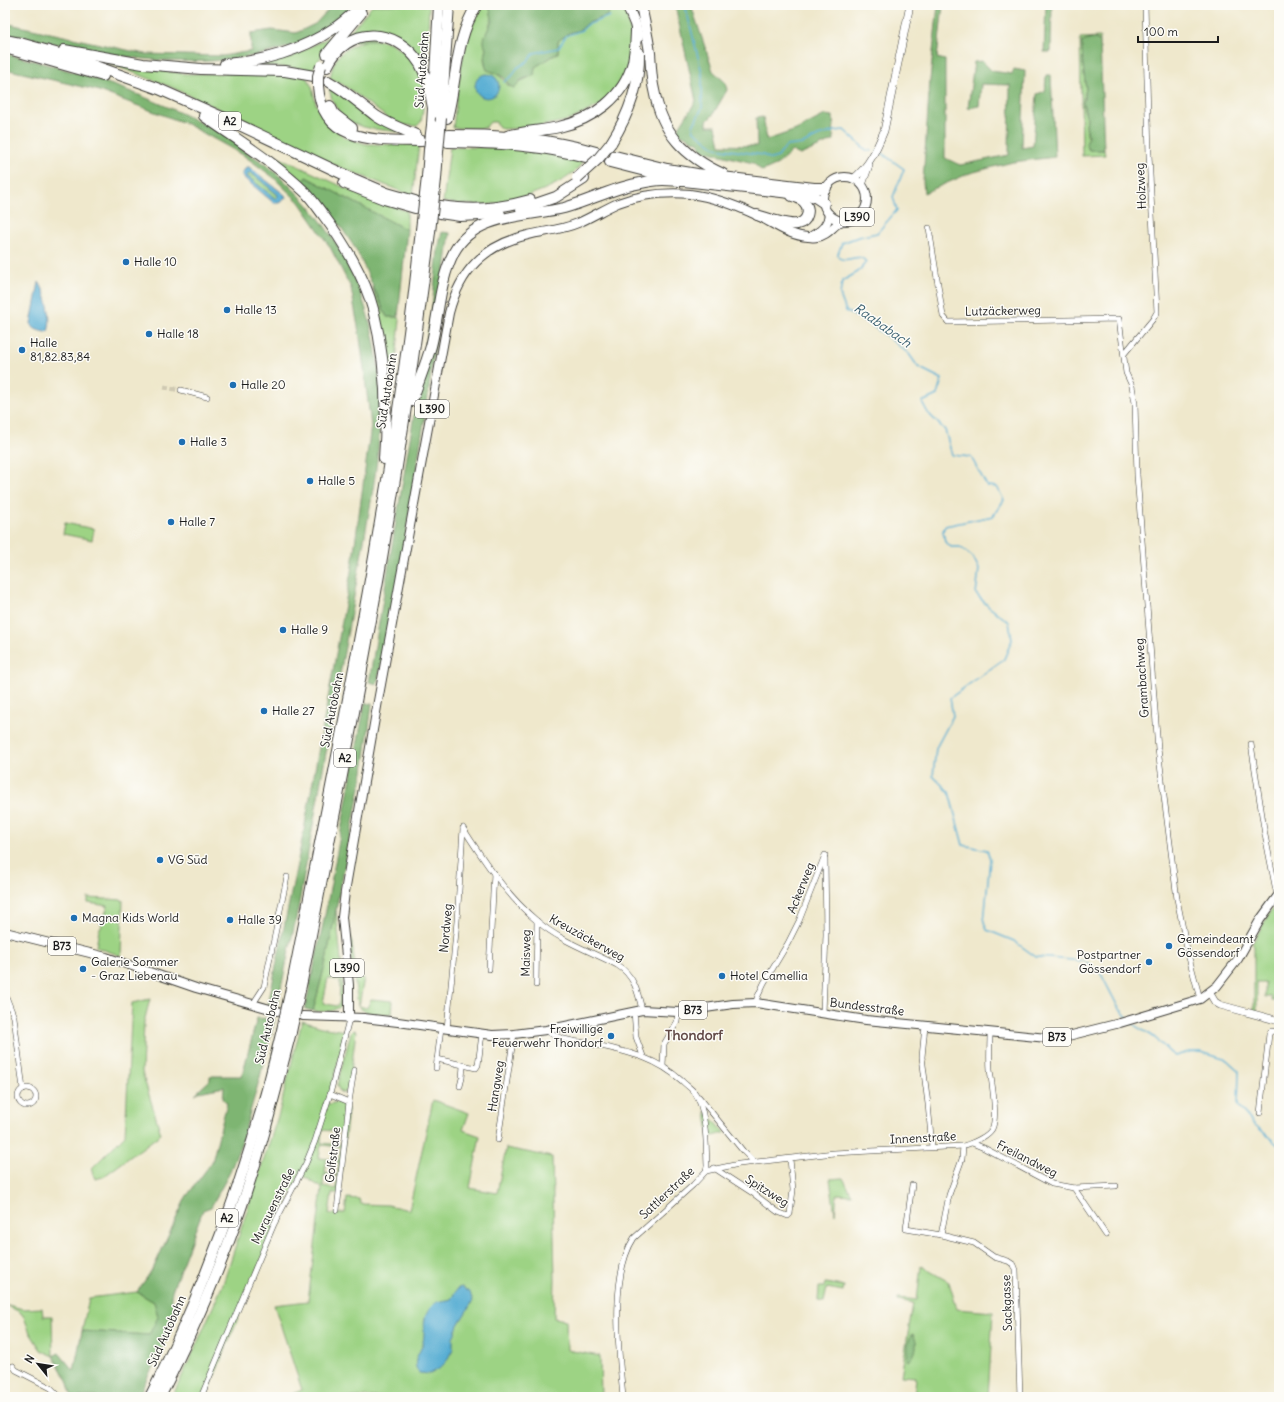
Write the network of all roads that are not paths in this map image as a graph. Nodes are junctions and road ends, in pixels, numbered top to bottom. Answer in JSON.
{"nodes":[{"id":1,"x":362,"y":5,"type":"edge"},
{"id":2,"x":368,"y":5,"type":"edge"},
{"id":3,"x":439,"y":5,"type":"edge"},
{"id":4,"x":449,"y":5,"type":"edge"},
{"id":5,"x":477,"y":5,"type":"edge"},
{"id":6,"x":627,"y":5,"type":"edge"},
{"id":7,"x":641,"y":5,"type":"edge"},
{"id":8,"x":910,"y":5,"type":"edge"},
{"id":9,"x":1145,"y":5,"type":"edge"},
{"id":10,"x":636,"y":31,"type":"junction"},
{"id":11,"x":646,"y":35,"type":"junction"},
{"id":12,"x":5,"y":40,"type":"edge"},
{"id":13,"x":20,"y":43,"type":"junction"},
{"id":14,"x":5,"y":48,"type":"edge"},
{"id":15,"x":187,"y":67,"type":"junction"},
{"id":16,"x":324,"y":67,"type":"junction"},
{"id":17,"x":314,"y":76,"type":"dead end"},
{"id":18,"x":323,"y":85,"type":"junction"},
{"id":19,"x":433,"y":108,"type":"junction"},
{"id":20,"x":204,"y":116,"type":"junction"},
{"id":21,"x":444,"y":118,"type":"junction"},
{"id":22,"x":507,"y":136,"type":"junction"},
{"id":23,"x":445,"y":138,"type":"junction"},
{"id":24,"x":613,"y":144,"type":"junction"},
{"id":25,"x":434,"y":151,"type":"junction"},
{"id":26,"x":870,"y":161,"type":"junction"},
{"id":27,"x":580,"y":178,"type":"junction"},
{"id":28,"x":730,"y":178,"type":"junction"},
{"id":29,"x":854,"y":179,"type":"junction"},
{"id":30,"x":684,"y":181,"type":"junction"},
{"id":31,"x":862,"y":185,"type":"junction"},
{"id":32,"x":826,"y":188,"type":"junction"},
{"id":33,"x":785,"y":193,"type":"junction"},
{"id":34,"x":824,"y":203,"type":"junction"},
{"id":35,"x":503,"y":214,"type":"junction"},
{"id":36,"x":829,"y":214,"type":"junction"},
{"id":37,"x":518,"y":215,"type":"junction"},
{"id":38,"x":757,"y":215,"type":"junction"},
{"id":39,"x":842,"y":221,"type":"junction"},
{"id":40,"x":929,"y":228,"type":"dead end"},
{"id":41,"x":426,"y":231,"type":"junction"},
{"id":42,"x":809,"y":237,"type":"junction"},
{"id":43,"x":1124,"y":354,"type":"junction"},
{"id":44,"x":181,"y":390,"type":"tunnel mouth"},
{"id":45,"x":207,"y":396,"type":"dead end"},
{"id":46,"x":404,"y":423,"type":"junction"},
{"id":47,"x":385,"y":489,"type":"junction"},
{"id":48,"x":1252,"y":744,"type":"dead end"},
{"id":49,"x":463,"y":828,"type":"joint"},
{"id":50,"x":494,"y":873,"type":"junction"},
{"id":51,"x":286,"y":877,"type":"dead end"},
{"id":52,"x":1278,"y":895,"type":"edge"},
{"id":53,"x":537,"y":921,"type":"junction"},
{"id":54,"x":5,"y":932,"type":"edge"},
{"id":55,"x":489,"y":969,"type":"dead end"},
{"id":56,"x":297,"y":980,"type":"junction"},
{"id":57,"x":536,"y":985,"type":"dead end"},
{"id":58,"x":1209,"y":992,"type":"junction"},
{"id":59,"x":5,"y":994,"type":"edge"},
{"id":60,"x":1200,"y":999,"type":"junction"},
{"id":61,"x":756,"y":1003,"type":"junction"},
{"id":62,"x":253,"y":1004,"type":"junction"},
{"id":63,"x":638,"y":1010,"type":"junction"},
{"id":64,"x":277,"y":1011,"type":"dead end"},
{"id":65,"x":678,"y":1012,"type":"junction"},
{"id":66,"x":823,"y":1013,"type":"junction"},
{"id":67,"x":303,"y":1016,"type":"dead end"},
{"id":68,"x":349,"y":1019,"type":"junction"},
{"id":69,"x":1279,"y":1021,"type":"edge"},
{"id":70,"x":925,"y":1026,"type":"junction"},
{"id":71,"x":444,"y":1028,"type":"junction"},
{"id":72,"x":546,"y":1030,"type":"junction"},
{"id":73,"x":286,"y":1031,"type":"junction"},
{"id":74,"x":1279,"y":1032,"type":"edge"},
{"id":75,"x":990,"y":1033,"type":"junction"},
{"id":76,"x":482,"y":1034,"type":"junction"},
{"id":77,"x":514,"y":1034,"type":"junction"},
{"id":78,"x":643,"y":1056,"type":"junction"},
{"id":79,"x":437,"y":1059,"type":"junction"},
{"id":80,"x":463,"y":1066,"type":"junction"},
{"id":81,"x":663,"y":1066,"type":"junction"},
{"id":82,"x":436,"y":1068,"type":"dead end"},
{"id":83,"x":354,"y":1070,"type":"dead end"},
{"id":84,"x":460,"y":1086,"type":"dead end"},
{"id":85,"x":23,"y":1089,"type":"dead end"},
{"id":86,"x":695,"y":1093,"type":"junction"},
{"id":87,"x":330,"y":1094,"type":"junction"},
{"id":88,"x":349,"y":1102,"type":"junction"},
{"id":89,"x":1260,"y":1113,"type":"dead end"},
{"id":90,"x":985,"y":1135,"type":"junction"},
{"id":91,"x":498,"y":1140,"type":"dead end"},
{"id":92,"x":972,"y":1143,"type":"junction"},
{"id":93,"x":963,"y":1146,"type":"junction"},
{"id":94,"x":932,"y":1147,"type":"junction"},
{"id":95,"x":984,"y":1148,"type":"junction"},
{"id":96,"x":790,"y":1159,"type":"junction"},
{"id":97,"x":754,"y":1162,"type":"junction"},
{"id":98,"x":714,"y":1168,"type":"junction"},
{"id":99,"x":706,"y":1171,"type":"junction"},
{"id":100,"x":912,"y":1185,"type":"dead end"},
{"id":101,"x":1116,"y":1186,"type":"dead end"},
{"id":102,"x":1074,"y":1188,"type":"junction"},
{"id":103,"x":337,"y":1210,"type":"dead end"},
{"id":104,"x":941,"y":1235,"type":"junction"},
{"id":105,"x":1106,"y":1235,"type":"dead end"},
{"id":106,"x":13,"y":1366,"type":"dead end"},
{"id":107,"x":60,"y":1397,"type":"edge"},
{"id":108,"x":150,"y":1397,"type":"edge"},
{"id":109,"x":160,"y":1397,"type":"edge"},
{"id":110,"x":201,"y":1397,"type":"edge"},
{"id":111,"x":623,"y":1397,"type":"edge"},
{"id":112,"x":1020,"y":1397,"type":"edge"}],
"edges":[{"from":1,"to":15,"type":"highway"},
{"from":2,"to":16,"type":"highway"},
{"from":3,"to":19,"type":"highway","name":"Süd Autobahn","number":"A2"},
{"from":4,"to":21,"type":"highway","name":"Süd Autobahn"},
{"from":5,"to":21,"type":"highway"},
{"from":6,"to":10,"type":"highway"},
{"from":7,"to":11,"type":"highway"},
{"from":8,"to":26,"type":"main road","number":"L390"},
{"from":9,"to":43,"type":"street","name":"Holzweg"},
{"from":10,"to":22,"type":"highway"},
{"from":10,"to":24,"type":"highway"},
{"from":11,"to":24,"type":"highway"},
{"from":11,"to":28,"type":"highway"},
{"from":12,"to":13,"type":"highway","number":"A2"},
{"from":13,"to":15,"type":"highway"},
{"from":13,"to":20,"type":"highway","number":"A2"},
{"from":14,"to":20,"type":"highway","number":"A2"},
{"from":15,"to":17,"type":"highway"},
{"from":16,"to":18,"type":"highway","bridge":true},
{"from":16,"to":19,"type":"highway"},
{"from":18,"to":18,"type":"highway"},
{"from":19,"to":25,"type":"highway","name":"Süd Autobahn","number":"A2","bridge":true},
{"from":20,"to":47,"type":"highway"},
{"from":21,"to":23,"type":"highway","name":"Süd Autobahn"},
{"from":22,"to":23,"type":"highway"},
{"from":22,"to":23,"type":"highway"},
{"from":23,"to":25,"type":"highway","name":"Süd Autobahn","number":"A2","bridge":true},
{"from":24,"to":27,"type":"highway"},
{"from":25,"to":41,"type":"highway","name":"Süd Autobahn","number":"A2","bridge":true},
{"from":26,"to":29,"type":"main road","number":"L390"},
{"from":26,"to":31,"type":"main road","number":"L390"},
{"from":27,"to":35,"type":"highway"},
{"from":27,"to":35,"type":"highway"},
{"from":28,"to":30,"type":"highway"},
{"from":28,"to":32,"type":"highway"},
{"from":29,"to":31,"type":"main road"},
{"from":29,"to":32,"type":"main road"},
{"from":30,"to":33,"type":"highway"},
{"from":30,"to":37,"type":"highway"},
{"from":31,"to":39,"type":"main road","number":"L390"},
{"from":32,"to":34,"type":"main road","number":"L390"},
{"from":33,"to":34,"type":"highway"},
{"from":33,"to":38,"type":"highway"},
{"from":34,"to":36,"type":"main road","number":"L390"},
{"from":35,"to":37,"type":"highway"},
{"from":36,"to":39,"type":"main road","number":"L390"},
{"from":36,"to":42,"type":"main road","number":"L390"},
{"from":37,"to":46,"type":"highway"},
{"from":38,"to":42,"type":"main road","number":"L390"},
{"from":38,"to":68,"type":"main road","number":"L390"},
{"from":39,"to":42,"type":"main road","number":"L390"},
{"from":40,"to":43,"type":"street","name":"Lutzäckerweg"},
{"from":41,"to":46,"type":"highway","name":"Süd Autobahn","number":"A2"},
{"from":41,"to":47,"type":"highway","name":"Süd Autobahn","number":"A2"},
{"from":43,"to":60,"type":"street","name":"Grambachweg"},
{"from":44,"to":45,"type":"street"},
{"from":46,"to":56,"type":"highway","name":"Süd Autobahn","number":"A2"},
{"from":47,"to":56,"type":"highway","name":"Süd Autobahn","number":"A2"},
{"from":48,"to":52,"type":"street"},
{"from":49,"to":50,"type":"street","name":"Kreuzäckerweg"},
{"from":49,"to":71,"type":"street","name":"Nordweg"},
{"from":50,"to":53,"type":"street","name":"Kreuzäckerweg"},
{"from":50,"to":55,"type":"street"},
{"from":51,"to":62,"type":"street"},
{"from":52,"to":58,"type":"main road","name":"Bundesstraße","number":"B73"},
{"from":53,"to":57,"type":"street","name":"Maisweg"},
{"from":53,"to":63,"type":"street","name":"Kreuzäckerweg"},
{"from":54,"to":62,"type":"main road","number":"B73"},
{"from":56,"to":73,"type":"highway","name":"Süd Autobahn","number":"A2","bridge":true},
{"from":58,"to":60,"type":"main road","name":"Bundesstraße","number":"B73"},
{"from":58,"to":69,"type":"main road"},
{"from":59,"to":85,"type":"street"},
{"from":60,"to":75,"type":"main road","name":"Bundesstraße","number":"B73"},
{"from":61,"to":65,"type":"main road","name":"Bundesstraße","number":"B73"},
{"from":61,"to":66,"type":"main road","name":"Bundesstraße","number":"B73"},
{"from":61,"to":66,"type":"street","name":"Ackerweg"},
{"from":62,"to":64,"type":"main road","number":"B73"},
{"from":63,"to":65,"type":"main road","name":"Bundesstraße","number":"B73"},
{"from":63,"to":72,"type":"main road","name":"Bundesstraße","number":"B73"},
{"from":63,"to":78,"type":"street","name":"Kreuzäckerweg"},
{"from":65,"to":81,"type":"street"},
{"from":66,"to":70,"type":"main road","name":"Bundesstraße","number":"B73"},
{"from":67,"to":68,"type":"main road","number":"B73"},
{"from":68,"to":71,"type":"main road","name":"Bundesstraße","number":"B73"},
{"from":68,"to":87,"type":"street","name":"Murauenstraße"},
{"from":70,"to":75,"type":"main road","name":"Bundesstraße","number":"B73"},
{"from":70,"to":94,"type":"street"},
{"from":71,"to":76,"type":"main road","name":"Bundesstraße","number":"B73"},
{"from":71,"to":79,"type":"street","name":"Nordweg"},
{"from":72,"to":77,"type":"main road","name":"Bundesstraße","number":"B73"},
{"from":72,"to":78,"type":"street","name":"Sattlerstraße"},
{"from":73,"to":108,"type":"highway","name":"Süd Autobahn","number":"A2"},
{"from":73,"to":109,"type":"highway","name":"Süd Autobahn","number":"A2"},
{"from":74,"to":89,"type":"street"},
{"from":75,"to":90,"type":"street","name":"Innenstraße"},
{"from":76,"to":77,"type":"main road","name":"Bundesstraße","number":"B73"},
{"from":76,"to":80,"type":"street"},
{"from":77,"to":91,"type":"street","name":"Hangweg"},
{"from":78,"to":81,"type":"street","name":"Sattlerstraße"},
{"from":79,"to":80,"type":"street"},
{"from":79,"to":82,"type":"street","name":"Nordweg"},
{"from":80,"to":84,"type":"street"},
{"from":81,"to":86,"type":"street","name":"Sattlerstraße"},
{"from":83,"to":88,"type":"street","name":"Golfstraße"},
{"from":86,"to":97,"type":"street"},
{"from":86,"to":99,"type":"street","name":"Sattlerstraße"},
{"from":87,"to":88,"type":"street"},
{"from":87,"to":110,"type":"street","name":"Murauenstraße"},
{"from":88,"to":103,"type":"street","name":"Golfstraße"},
{"from":90,"to":92,"type":"street","name":"Innenstraße"},
{"from":90,"to":95,"type":"street"},
{"from":92,"to":93,"type":"street","name":"Innenstraße"},
{"from":92,"to":95,"type":"street","name":"Freilandweg"},
{"from":93,"to":94,"type":"street","name":"Innenstraße"},
{"from":93,"to":104,"type":"street"},
{"from":94,"to":96,"type":"street","name":"Innenstraße"},
{"from":95,"to":102,"type":"street","name":"Freilandweg"},
{"from":96,"to":97,"type":"street","name":"Innenstraße"},
{"from":96,"to":98,"type":"street","name":"Spitzweg"},
{"from":97,"to":98,"type":"street","name":"Innenstraße"},
{"from":98,"to":99,"type":"street"},
{"from":99,"to":111,"type":"street","name":"Sattlerstraße"},
{"from":100,"to":104,"type":"street","name":"Sackgasse"},
{"from":101,"to":102,"type":"street","name":"Freilandweg"},
{"from":102,"to":105,"type":"street"},
{"from":104,"to":112,"type":"street","name":"Sackgasse"},
{"from":106,"to":107,"type":"street"}]}
